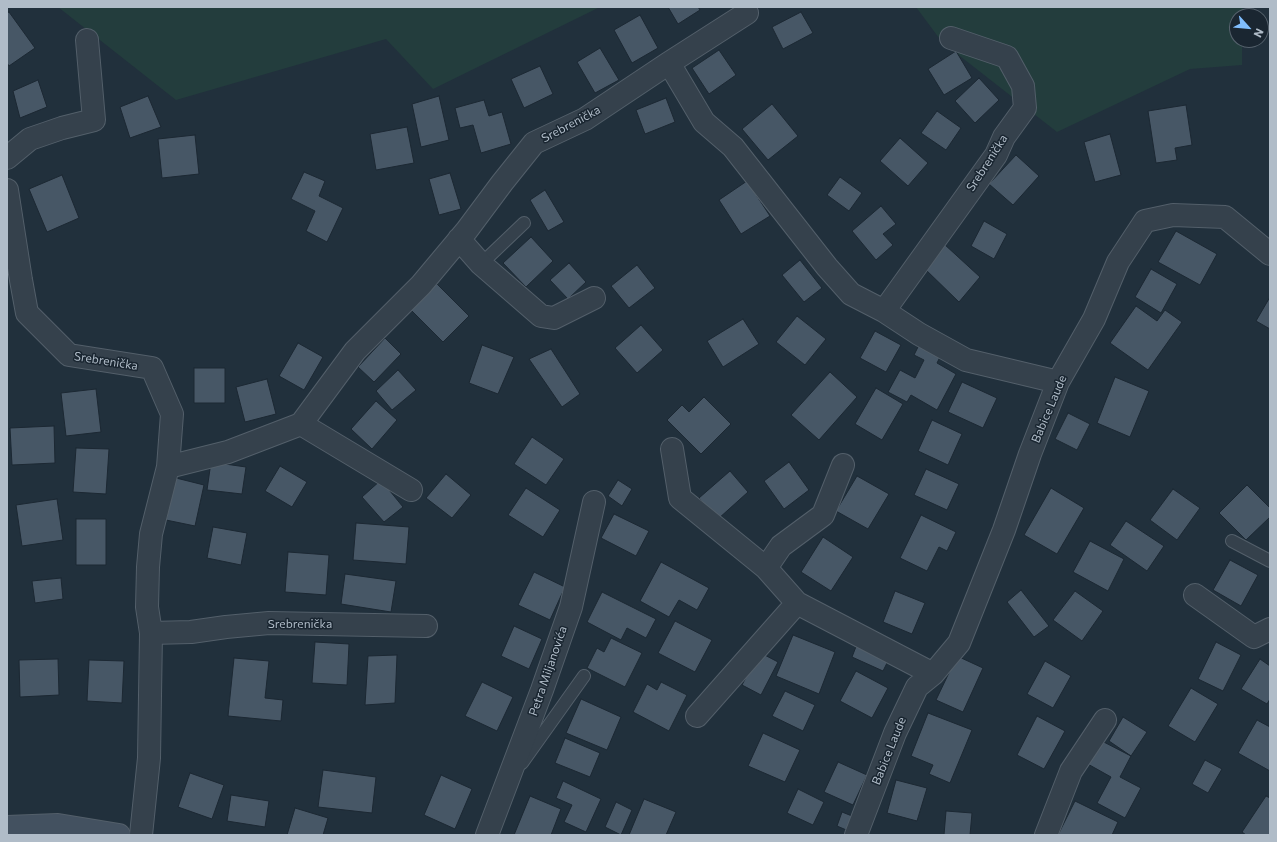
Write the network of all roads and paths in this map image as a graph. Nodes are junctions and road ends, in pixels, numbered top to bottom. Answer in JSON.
{"nodes":[{"id":1,"x":747,"y":13,"type":"dead end"},
{"id":2,"x":951,"y":38,"type":"dead end"},
{"id":3,"x":87,"y":40,"type":"dead end"},
{"id":4,"x":669,"y":63,"type":"junction"},
{"id":5,"x":7,"y":158,"type":"edge"},
{"id":6,"x":7,"y":190,"type":"edge"},
{"id":7,"x":524,"y":223,"type":"dead end"},
{"id":8,"x":460,"y":240,"type":"junction"},
{"id":9,"x":1270,"y":254,"type":"edge"},
{"id":10,"x":481,"y":264,"type":"junction"},
{"id":11,"x":594,"y":298,"type":"dead end"},
{"id":12,"x":884,"y":311,"type":"junction"},
{"id":13,"x":1058,"y":382,"type":"junction"},
{"id":14,"x":301,"y":424,"type":"junction"},
{"id":15,"x":672,"y":449,"type":"dead end"},
{"id":16,"x":843,"y":465,"type":"dead end"},
{"id":17,"x":168,"y":467,"type":"junction"},
{"id":18,"x":411,"y":490,"type":"dead end"},
{"id":19,"x":594,"y":502,"type":"dead end"},
{"id":20,"x":1232,"y":541,"type":"dead end"},
{"id":21,"x":1270,"y":561,"type":"edge"},
{"id":22,"x":766,"y":568,"type":"junction"},
{"id":23,"x":1195,"y":595,"type":"dead end"},
{"id":24,"x":797,"y":603,"type":"junction"},
{"id":25,"x":426,"y":626,"type":"dead end"},
{"id":26,"x":1270,"y":629,"type":"edge"},
{"id":27,"x":151,"y":633,"type":"junction"},
{"id":28,"x":933,"y":674,"type":"junction"},
{"id":29,"x":584,"y":676,"type":"dead end"},
{"id":30,"x":697,"y":716,"type":"dead end"},
{"id":31,"x":1104,"y":720,"type":"dead end"},
{"id":32,"x":506,"y":785,"type":"junction"},
{"id":33,"x":7,"y":827,"type":"edge"},
{"id":34,"x":119,"y":835,"type":"edge"},
{"id":35,"x":141,"y":835,"type":"edge"},
{"id":36,"x":487,"y":835,"type":"edge"},
{"id":37,"x":856,"y":835,"type":"edge"},
{"id":38,"x":1046,"y":835,"type":"edge"}],
"edges":[{"from":1,"to":4,"type":"street","name":"Srebrenička"},
{"from":2,"to":12,"type":"street","name":"Srebrenička"},
{"from":3,"to":5,"type":"street"},
{"from":4,"to":8,"type":"street","name":"Srebrenička"},
{"from":4,"to":12,"type":"street"},
{"from":6,"to":17,"type":"street","name":"Srebrenička"},
{"from":7,"to":10,"type":"lane"},
{"from":8,"to":10,"type":"street"},
{"from":8,"to":14,"type":"street","name":"Srebrenička"},
{"from":9,"to":13,"type":"street","name":"Babice Laude"},
{"from":10,"to":11,"type":"street"},
{"from":12,"to":13,"type":"street"},
{"from":13,"to":28,"type":"street","name":"Babice Laude"},
{"from":14,"to":17,"type":"street"},
{"from":14,"to":18,"type":"street"},
{"from":15,"to":22,"type":"street"},
{"from":16,"to":22,"type":"street"},
{"from":17,"to":27,"type":"street","name":"Srebrenička"},
{"from":19,"to":32,"type":"street","name":"Petra Miljanovića"},
{"from":20,"to":21,"type":"lane"},
{"from":22,"to":24,"type":"street"},
{"from":23,"to":26,"type":"street"},
{"from":24,"to":28,"type":"street"},
{"from":24,"to":30,"type":"street"},
{"from":25,"to":27,"type":"street","name":"Srebrenička"},
{"from":27,"to":35,"type":"street","name":"Srebrenička"},
{"from":28,"to":37,"type":"street","name":"Babice Laude"},
{"from":29,"to":32,"type":"lane"},
{"from":31,"to":38,"type":"street"},
{"from":32,"to":36,"type":"street","name":"Petra Miljanovića"},
{"from":33,"to":34,"type":"main road"}]}
